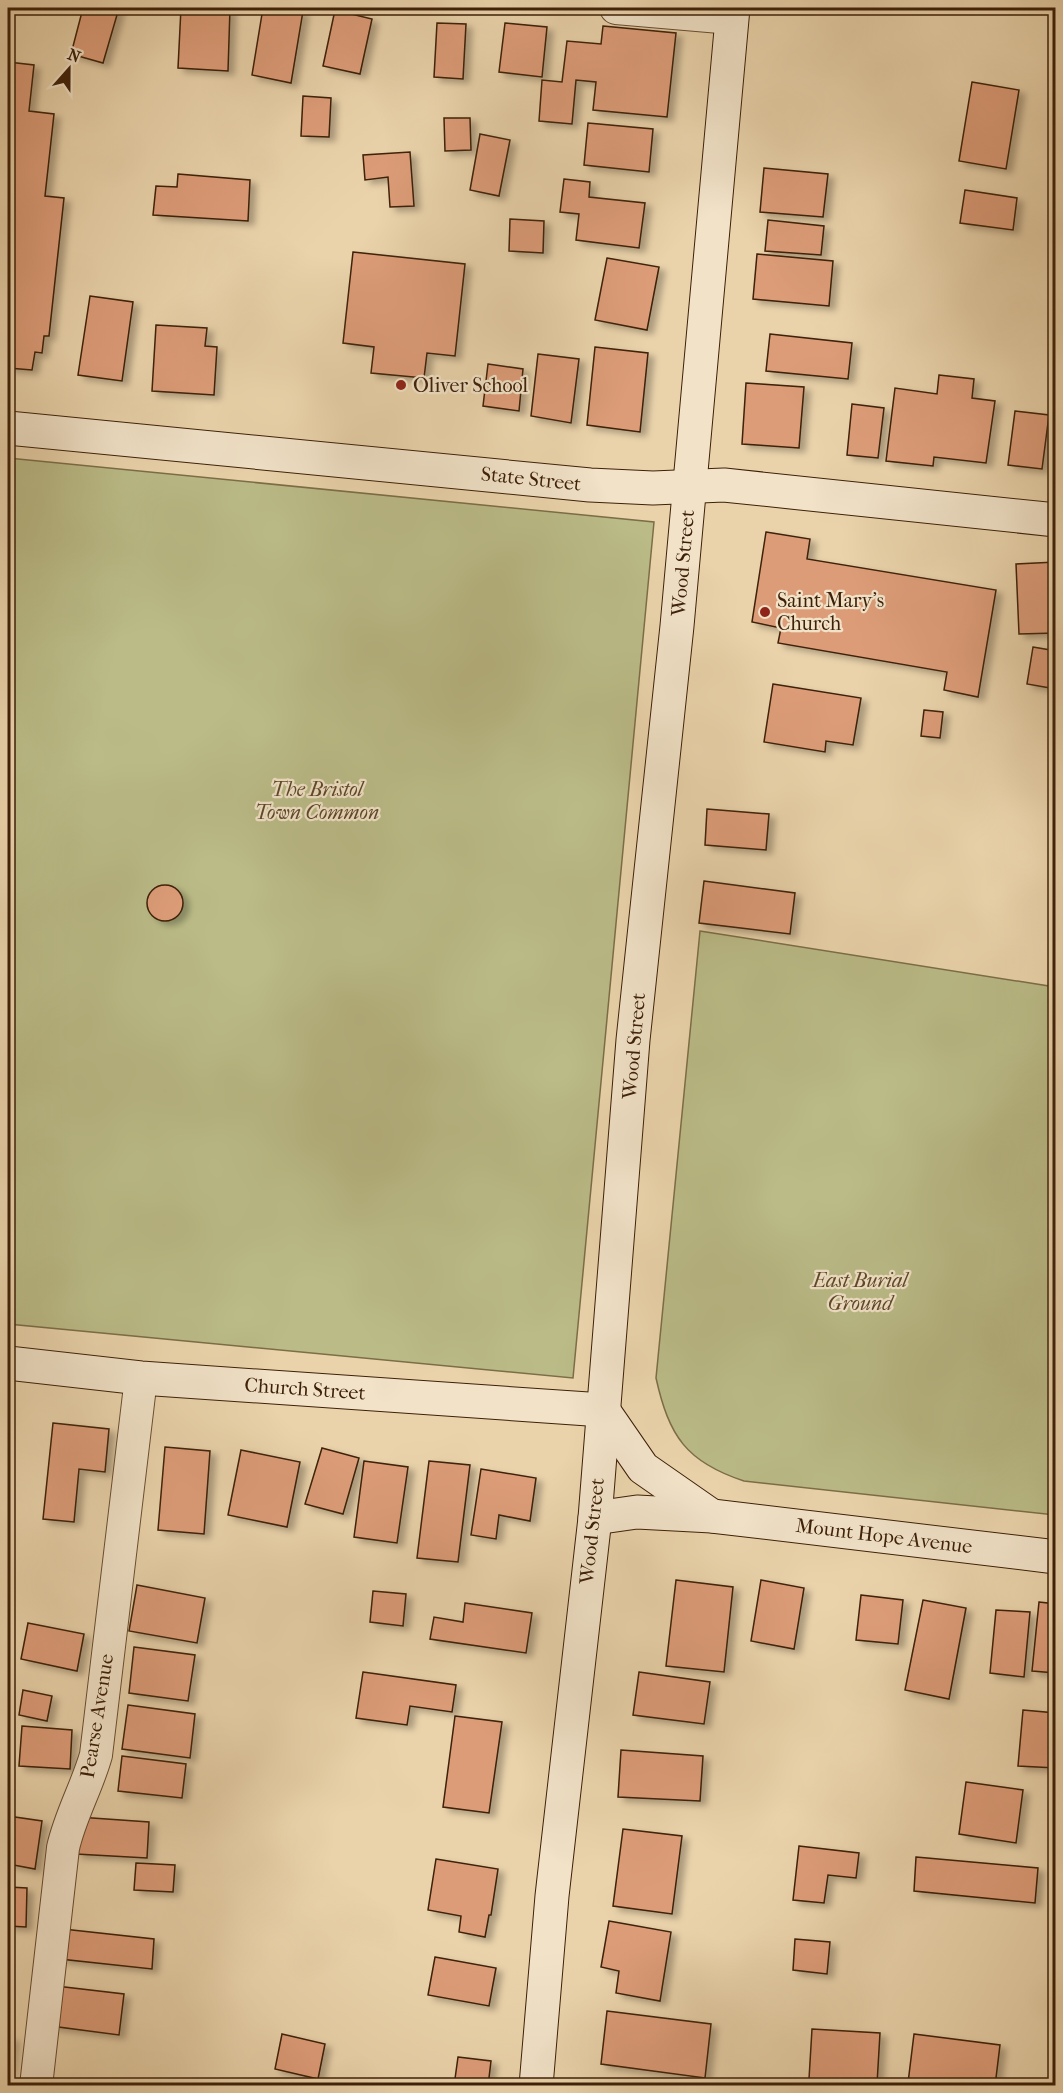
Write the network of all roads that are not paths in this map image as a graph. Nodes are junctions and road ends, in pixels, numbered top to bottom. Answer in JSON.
{"nodes":[{"id":1,"x":616,"y":8,"type":"edge"},
{"id":2,"x":733,"y":13,"type":"edge"},
{"id":3,"x":8,"y":428,"type":"edge"},
{"id":4,"x":689,"y":485,"type":"junction"},
{"id":5,"x":1056,"y":520,"type":"edge"},
{"id":6,"x":8,"y":1363,"type":"edge"},
{"id":7,"x":141,"y":1378,"type":"junction"},
{"id":8,"x":603,"y":1410,"type":"junction"},
{"id":9,"x":712,"y":1516,"type":"junction"},
{"id":10,"x":595,"y":1518,"type":"junction"},
{"id":11,"x":1056,"y":1557,"type":"edge"},
{"id":12,"x":36,"y":2085,"type":"edge"},
{"id":13,"x":536,"y":2085,"type":"edge"}],
"edges":[{"from":1,"to":2,"type":"street"},
{"from":2,"to":4,"type":"street","name":"Wood Street"},
{"from":3,"to":4,"type":"street","name":"State Street"},
{"from":4,"to":5,"type":"street","name":"State Street"},
{"from":4,"to":8,"type":"street","name":"Wood Street"},
{"from":6,"to":7,"type":"street","name":"Church Street"},
{"from":7,"to":8,"type":"street","name":"Church Street"},
{"from":7,"to":12,"type":"street","name":"Pearse Avenue"},
{"from":8,"to":9,"type":"street","name":"Mount Hope Avenue"},
{"from":8,"to":10,"type":"street","name":"Wood Street"},
{"from":9,"to":10,"type":"street","name":"Mount Hope Avenue"},
{"from":9,"to":11,"type":"street","name":"Mount Hope Avenue"},
{"from":10,"to":13,"type":"street","name":"Wood Street"}]}
